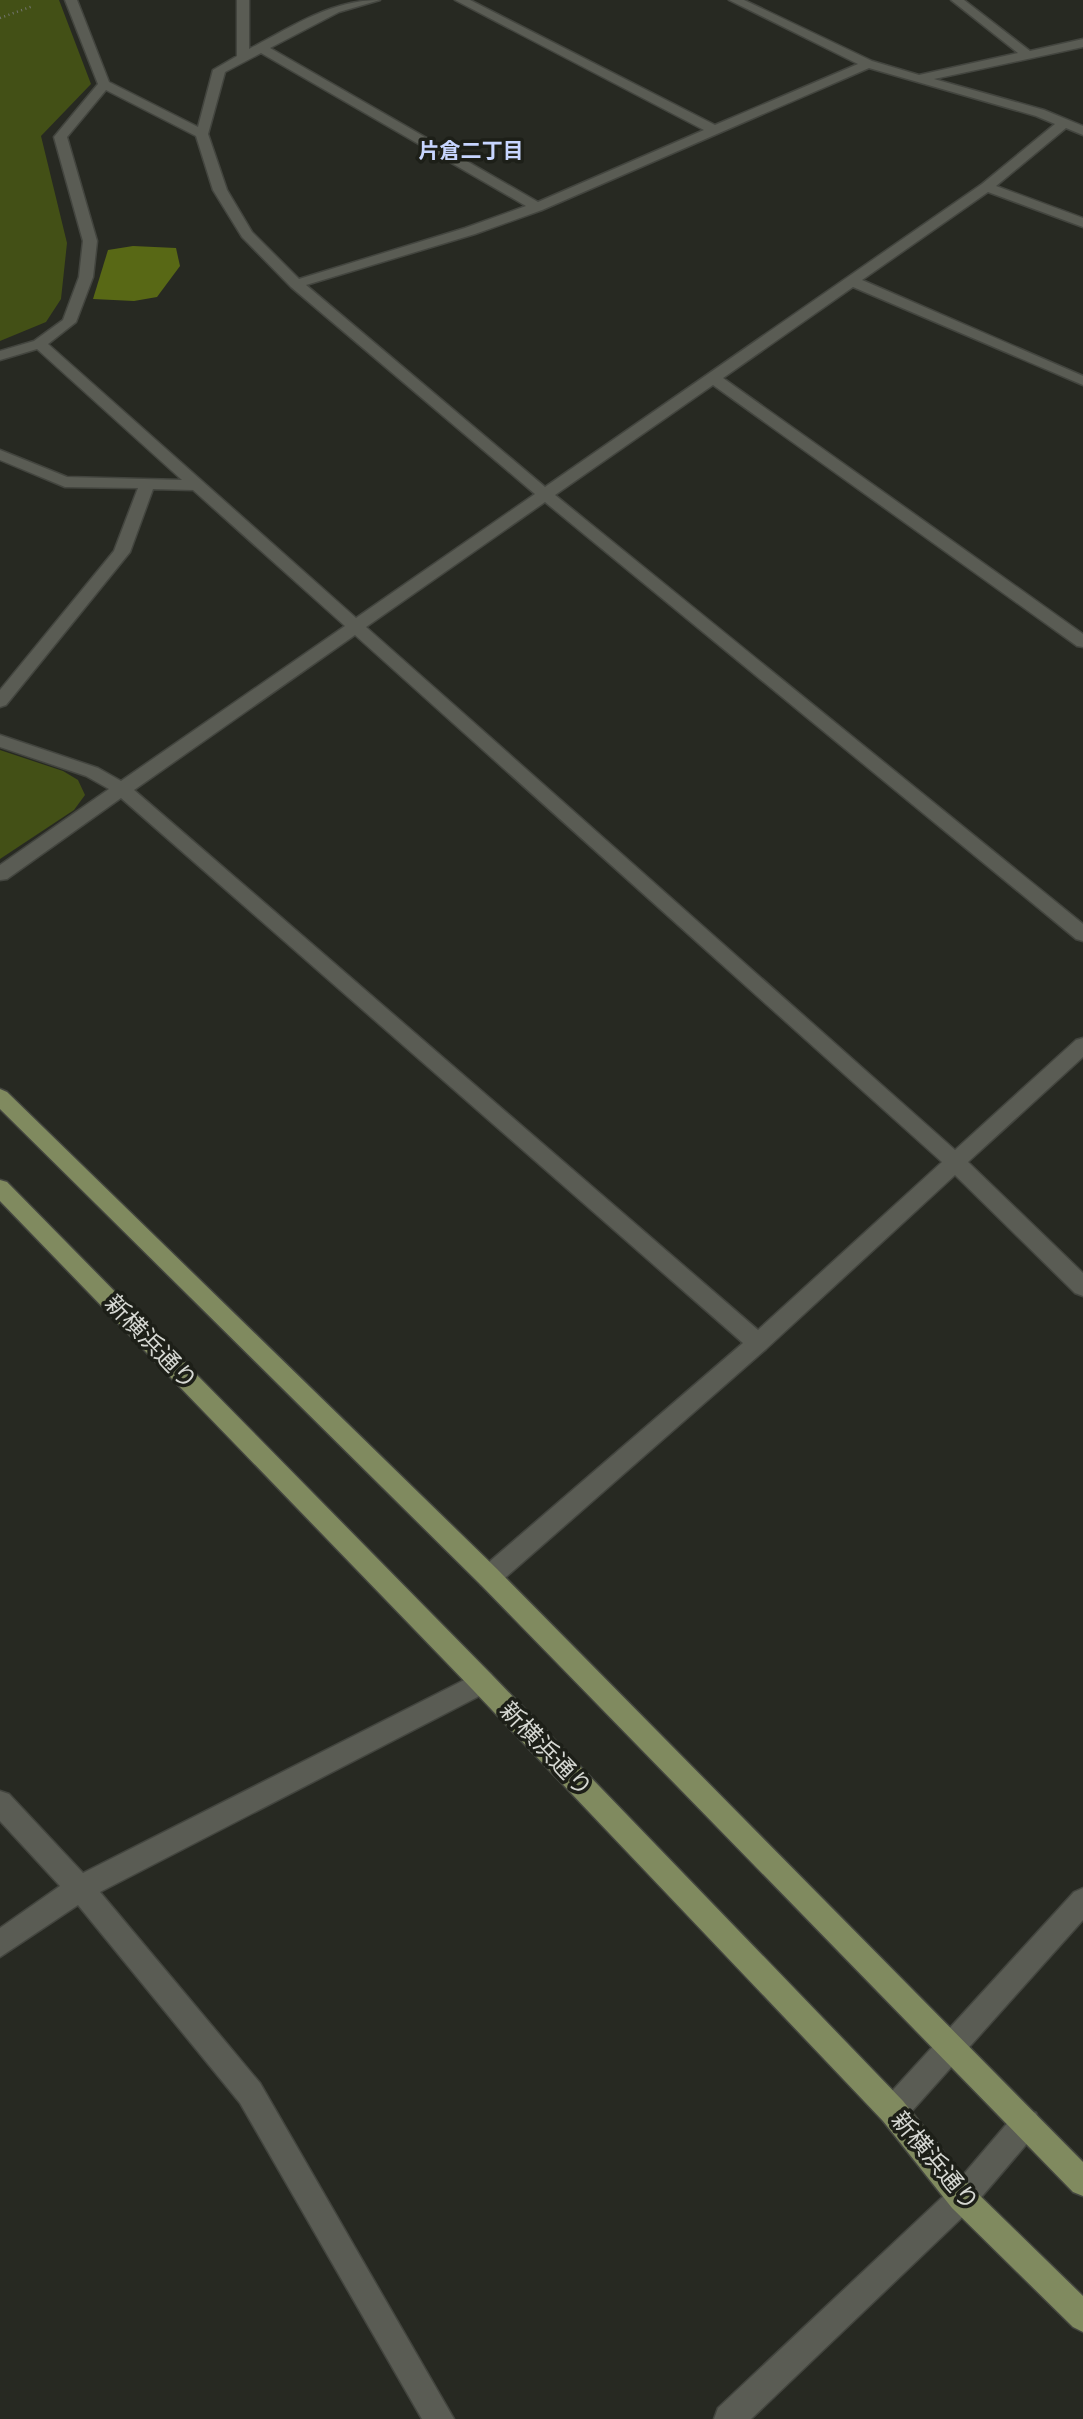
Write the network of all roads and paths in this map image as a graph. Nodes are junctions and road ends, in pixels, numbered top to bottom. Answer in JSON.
{"nodes":[{"id":1,"x":71,"y":0,"type":"edge"},
{"id":2,"x":243,"y":0,"type":"edge"},
{"id":3,"x":374,"y":0,"type":"edge"},
{"id":4,"x":461,"y":0,"type":"edge"},
{"id":5,"x":735,"y":0,"type":"edge"},
{"id":6,"x":957,"y":0,"type":"edge"},
{"id":7,"x":34,"y":5,"type":"dead end"},
{"id":8,"x":0,"y":18,"type":"edge"},
{"id":9,"x":1083,"y":43,"type":"edge"},
{"id":10,"x":261,"y":48,"type":"junction"},
{"id":11,"x":1028,"y":55,"type":"junction"},
{"id":12,"x":243,"y":57,"type":"junction"},
{"id":13,"x":868,"y":64,"type":"junction"},
{"id":14,"x":919,"y":79,"type":"junction"},
{"id":15,"x":104,"y":84,"type":"junction"},
{"id":16,"x":1063,"y":124,"type":"junction"},
{"id":17,"x":712,"y":129,"type":"junction"},
{"id":18,"x":1083,"y":131,"type":"edge"},
{"id":19,"x":202,"y":134,"type":"junction"},
{"id":20,"x":987,"y":187,"type":"junction"},
{"id":21,"x":537,"y":207,"type":"junction"},
{"id":22,"x":1083,"y":223,"type":"edge"},
{"id":23,"x":852,"y":281,"type":"junction"},
{"id":24,"x":296,"y":284,"type":"junction"},
{"id":25,"x":40,"y":344,"type":"junction"},
{"id":26,"x":0,"y":356,"type":"edge"},
{"id":27,"x":713,"y":378,"type":"junction"},
{"id":28,"x":1083,"y":382,"type":"edge"},
{"id":29,"x":0,"y":455,"type":"edge"},
{"id":30,"x":147,"y":484,"type":"junction"},
{"id":31,"x":197,"y":485,"type":"junction"},
{"id":32,"x":545,"y":495,"type":"junction"},
{"id":33,"x":358,"y":625,"type":"junction"},
{"id":34,"x":1083,"y":642,"type":"edge"},
{"id":35,"x":0,"y":701,"type":"edge"},
{"id":36,"x":0,"y":741,"type":"edge"},
{"id":37,"x":122,"y":789,"type":"junction"},
{"id":38,"x":0,"y":874,"type":"edge"},
{"id":39,"x":1083,"y":934,"type":"edge"},
{"id":40,"x":1083,"y":1045,"type":"edge"},
{"id":41,"x":0,"y":1097,"type":"edge"},
{"id":42,"x":955,"y":1162,"type":"junction"},
{"id":43,"x":0,"y":1188,"type":"edge"},
{"id":44,"x":1083,"y":1287,"type":"edge"},
{"id":45,"x":758,"y":1343,"type":"junction"},
{"id":46,"x":489,"y":1577,"type":"junction"},
{"id":47,"x":482,"y":1682,"type":"junction"},
{"id":48,"x":0,"y":1803,"type":"edge"},
{"id":49,"x":80,"y":1888,"type":"junction"},
{"id":50,"x":1083,"y":1901,"type":"edge"},
{"id":51,"x":0,"y":1944,"type":"edge"},
{"id":52,"x":952,"y":2046,"type":"junction"},
{"id":53,"x":893,"y":2111,"type":"junction"},
{"id":54,"x":1026,"y":2123,"type":"junction"},
{"id":55,"x":1083,"y":2182,"type":"edge"},
{"id":56,"x":962,"y":2199,"type":"junction"},
{"id":57,"x":1083,"y":2317,"type":"edge"},
{"id":58,"x":439,"y":2419,"type":"edge"},
{"id":59,"x":729,"y":2419,"type":"edge"}],
"edges":[{"from":1,"to":15,"type":"street"},
{"from":2,"to":12,"type":"street"},
{"from":3,"to":10,"type":"street"},
{"from":4,"to":17,"type":"street"},
{"from":5,"to":13,"type":"street"},
{"from":6,"to":11,"type":"street"},
{"from":7,"to":8,"type":"path"},
{"from":9,"to":11,"type":"street"},
{"from":10,"to":12,"type":"street"},
{"from":10,"to":21,"type":"street"},
{"from":11,"to":14,"type":"street"},
{"from":12,"to":19,"type":"street"},
{"from":13,"to":14,"type":"street"},
{"from":13,"to":17,"type":"street"},
{"from":14,"to":16,"type":"street"},
{"from":15,"to":19,"type":"street"},
{"from":15,"to":25,"type":"street"},
{"from":16,"to":18,"type":"street"},
{"from":16,"to":20,"type":"street"},
{"from":17,"to":21,"type":"street"},
{"from":19,"to":24,"type":"street"},
{"from":20,"to":22,"type":"street"},
{"from":20,"to":23,"type":"street"},
{"from":21,"to":24,"type":"street"},
{"from":23,"to":27,"type":"street"},
{"from":23,"to":28,"type":"street"},
{"from":24,"to":32,"type":"street"},
{"from":25,"to":26,"type":"street"},
{"from":25,"to":31,"type":"street"},
{"from":27,"to":32,"type":"street"},
{"from":27,"to":34,"type":"street"},
{"from":29,"to":30,"type":"street"},
{"from":30,"to":31,"type":"street"},
{"from":30,"to":35,"type":"street"},
{"from":31,"to":33,"type":"street"},
{"from":32,"to":33,"type":"street"},
{"from":32,"to":39,"type":"street"},
{"from":33,"to":37,"type":"street"},
{"from":33,"to":42,"type":"street"},
{"from":36,"to":37,"type":"street"},
{"from":37,"to":38,"type":"street"},
{"from":37,"to":45,"type":"street"},
{"from":40,"to":42,"type":"street"},
{"from":41,"to":46,"type":"main road"},
{"from":42,"to":44,"type":"street"},
{"from":42,"to":45,"type":"street"},
{"from":43,"to":47,"type":"main road","name":"新横浜通り"},
{"from":45,"to":46,"type":"street"},
{"from":46,"to":52,"type":"main road"},
{"from":47,"to":49,"type":"street"},
{"from":47,"to":53,"type":"main road","name":"新横浜通り"},
{"from":48,"to":49,"type":"street"},
{"from":49,"to":51,"type":"street"},
{"from":49,"to":58,"type":"street"},
{"from":50,"to":52,"type":"street"},
{"from":52,"to":53,"type":"street"},
{"from":52,"to":54,"type":"main road"},
{"from":53,"to":56,"type":"main road","name":"新横浜通り"},
{"from":54,"to":55,"type":"main road"},
{"from":54,"to":56,"type":"street"},
{"from":56,"to":57,"type":"main road","name":"新横浜通り"},
{"from":56,"to":59,"type":"street"}]}
